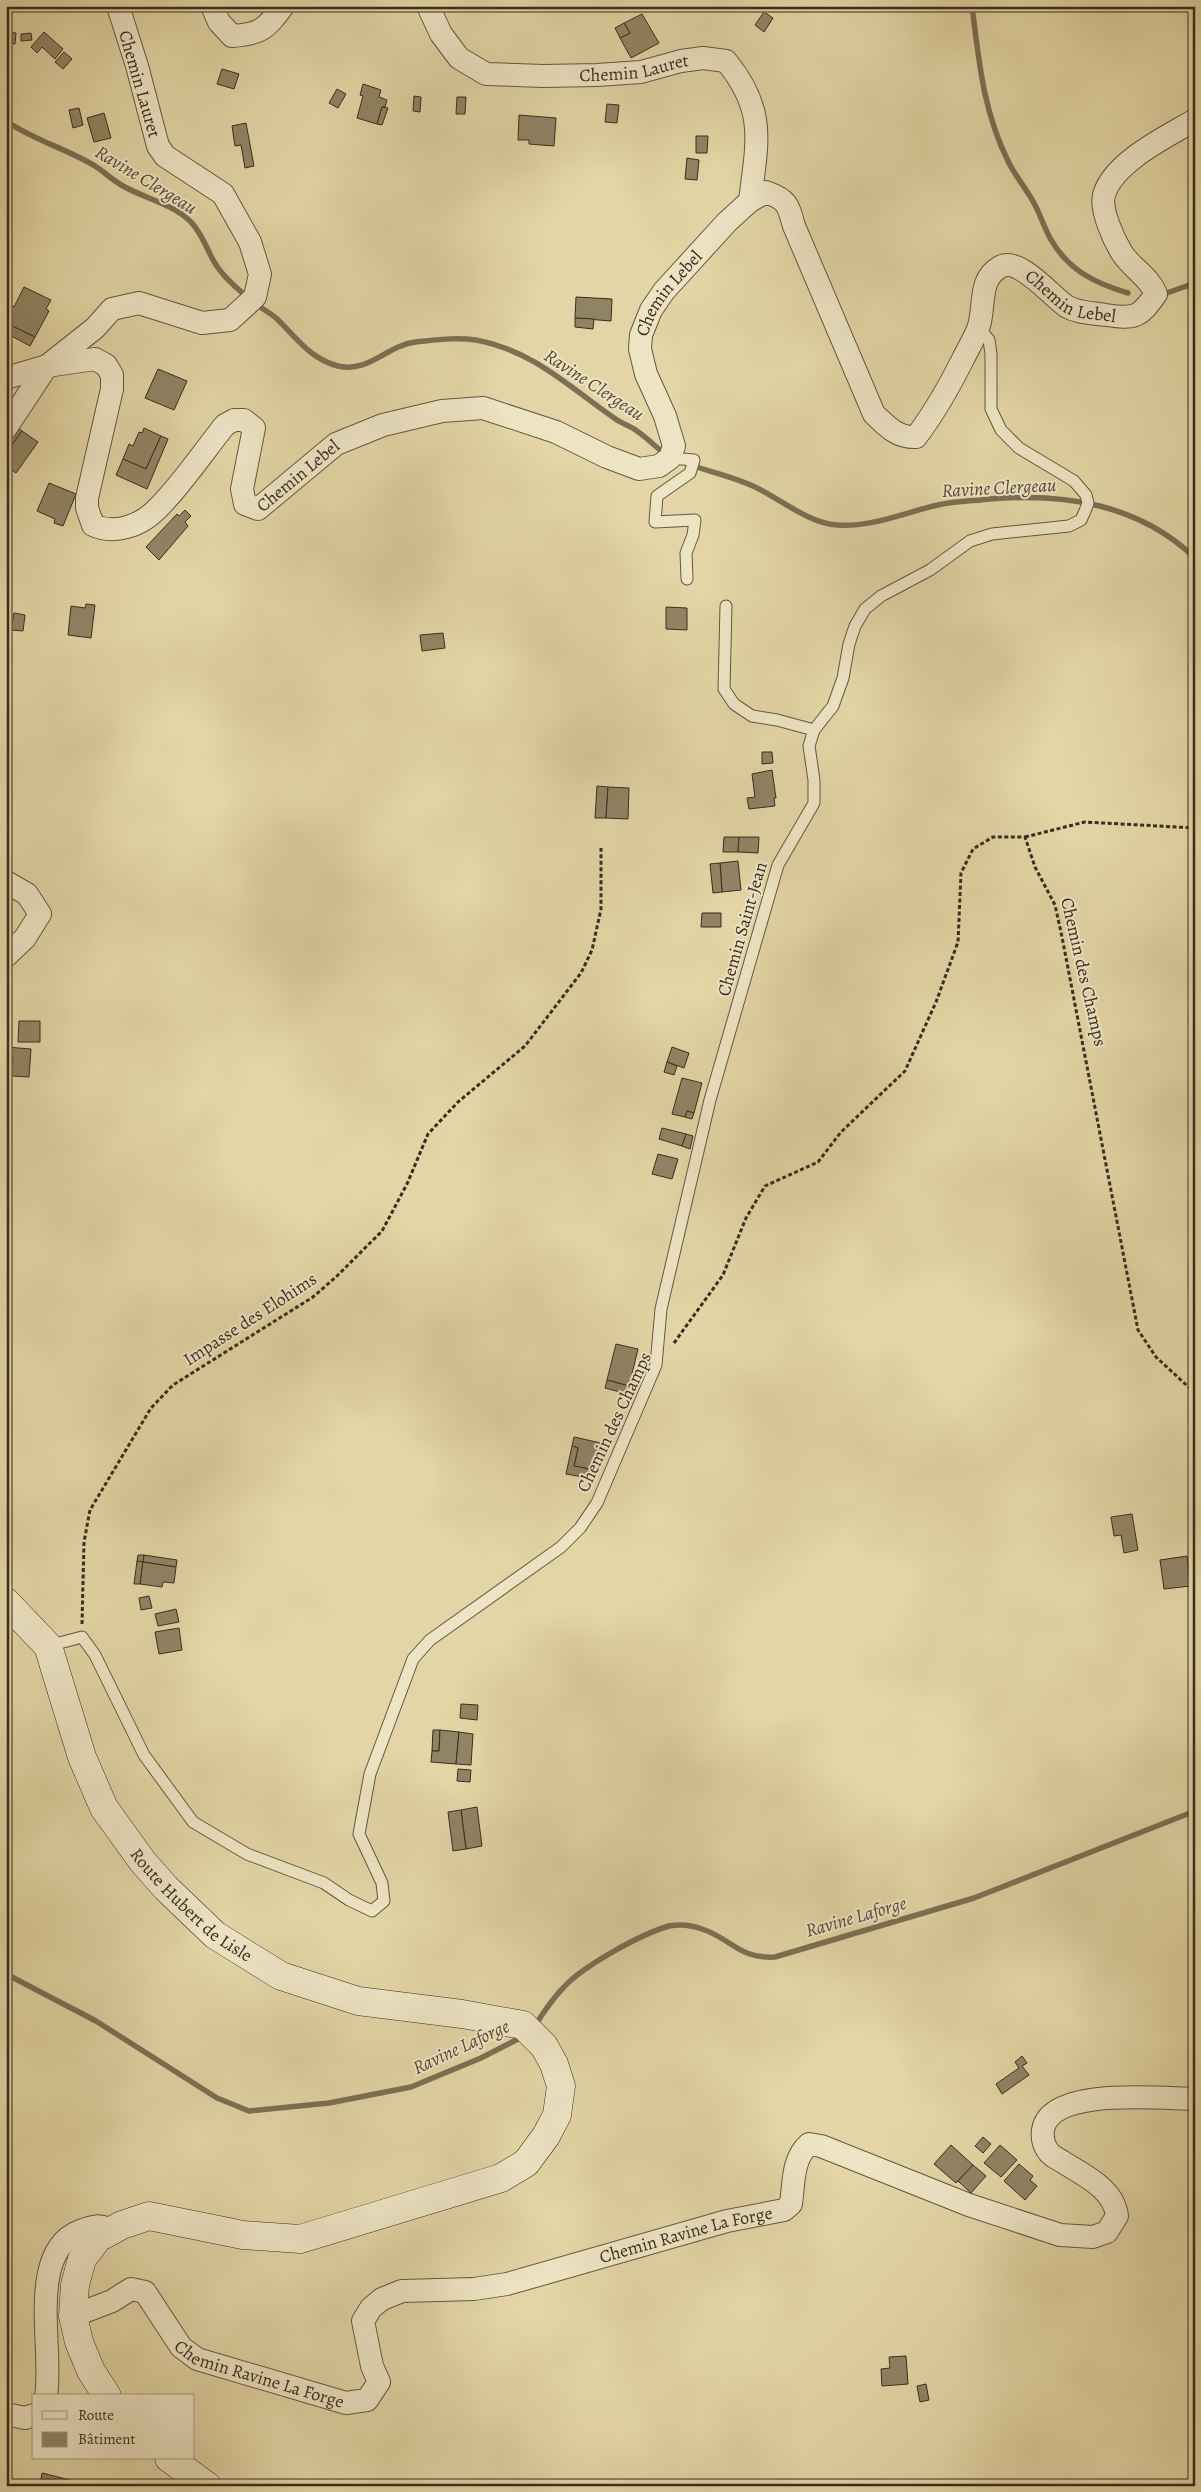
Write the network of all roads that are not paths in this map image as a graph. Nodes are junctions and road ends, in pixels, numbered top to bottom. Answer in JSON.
{"nodes":[{"id":1,"x":118,"y":6,"type":"edge"},
{"id":2,"x":212,"y":6,"type":"edge"},
{"id":3,"x":283,"y":6,"type":"edge"},
{"id":4,"x":428,"y":6,"type":"edge"},
{"id":5,"x":1195,"y":120,"type":"edge"},
{"id":6,"x":750,"y":201,"type":"junction"},
{"id":7,"x":979,"y":328,"type":"junction"},
{"id":8,"x":47,"y":366,"type":"junction"},
{"id":9,"x":6,"y":378,"type":"edge"},
{"id":10,"x":6,"y":428,"type":"edge"},
{"id":11,"x":670,"y":458,"type":"junction"},
{"id":12,"x":687,"y":579,"type":"dead end"},
{"id":13,"x":726,"y":606,"type":"dead end"},
{"id":14,"x":814,"y":730,"type":"junction"},
{"id":15,"x":6,"y":882,"type":"edge"},
{"id":16,"x":6,"y":956,"type":"edge"},
{"id":17,"x":656,"y":1365,"type":"joint"},
{"id":18,"x":6,"y":1602,"type":"edge"},
{"id":19,"x":48,"y":1646,"type":"junction"},
{"id":20,"x":1195,"y":2099,"type":"edge"},
{"id":21,"x":113,"y":2230,"type":"junction"},
{"id":22,"x":74,"y":2316,"type":"junction"},
{"id":23,"x":46,"y":2394,"type":"edge"},
{"id":24,"x":106,"y":2394,"type":"edge"},
{"id":25,"x":6,"y":2414,"type":"edge"},
{"id":26,"x":32,"y":2416,"type":"edge"},
{"id":27,"x":172,"y":2460,"type":"edge"},
{"id":28,"x":207,"y":2486,"type":"edge"}],
"edges":[{"from":1,"to":8,"type":"street","name":"Chemin Lauret"},
{"from":2,"to":3,"type":"street"},
{"from":4,"to":6,"type":"street","name":"Chemin Lauret"},
{"from":5,"to":7,"type":"street","name":"Chemin Lebel"},
{"from":6,"to":7,"type":"street","name":"Chemin Lebel"},
{"from":6,"to":11,"type":"street","name":"Chemin Lebel"},
{"from":7,"to":14,"type":"lane","name":"Chemin Saint-Jean"},
{"from":8,"to":9,"type":"street","name":"Chemin Lebel"},
{"from":8,"to":10,"type":"street"},
{"from":8,"to":11,"type":"street","name":"Chemin Lebel"},
{"from":11,"to":12,"type":"lane"},
{"from":13,"to":14,"type":"lane"},
{"from":14,"to":17,"type":"lane","name":"Chemin Saint-Jean"},
{"from":15,"to":16,"type":"street"},
{"from":17,"to":19,"type":"lane","name":"Chemin des Champs"},
{"from":18,"to":19,"type":"main road","name":"Route Hubert de Lisle"},
{"from":19,"to":21,"type":"main road","name":"Route Hubert de Lisle"},
{"from":20,"to":22,"type":"street","name":"Chemin Ravine La Forge"},
{"from":21,"to":22,"type":"main road"},
{"from":21,"to":23,"type":"street"},
{"from":22,"to":24,"type":"main road"},
{"from":25,"to":26,"type":"street"},
{"from":27,"to":28,"type":"main road"}]}
